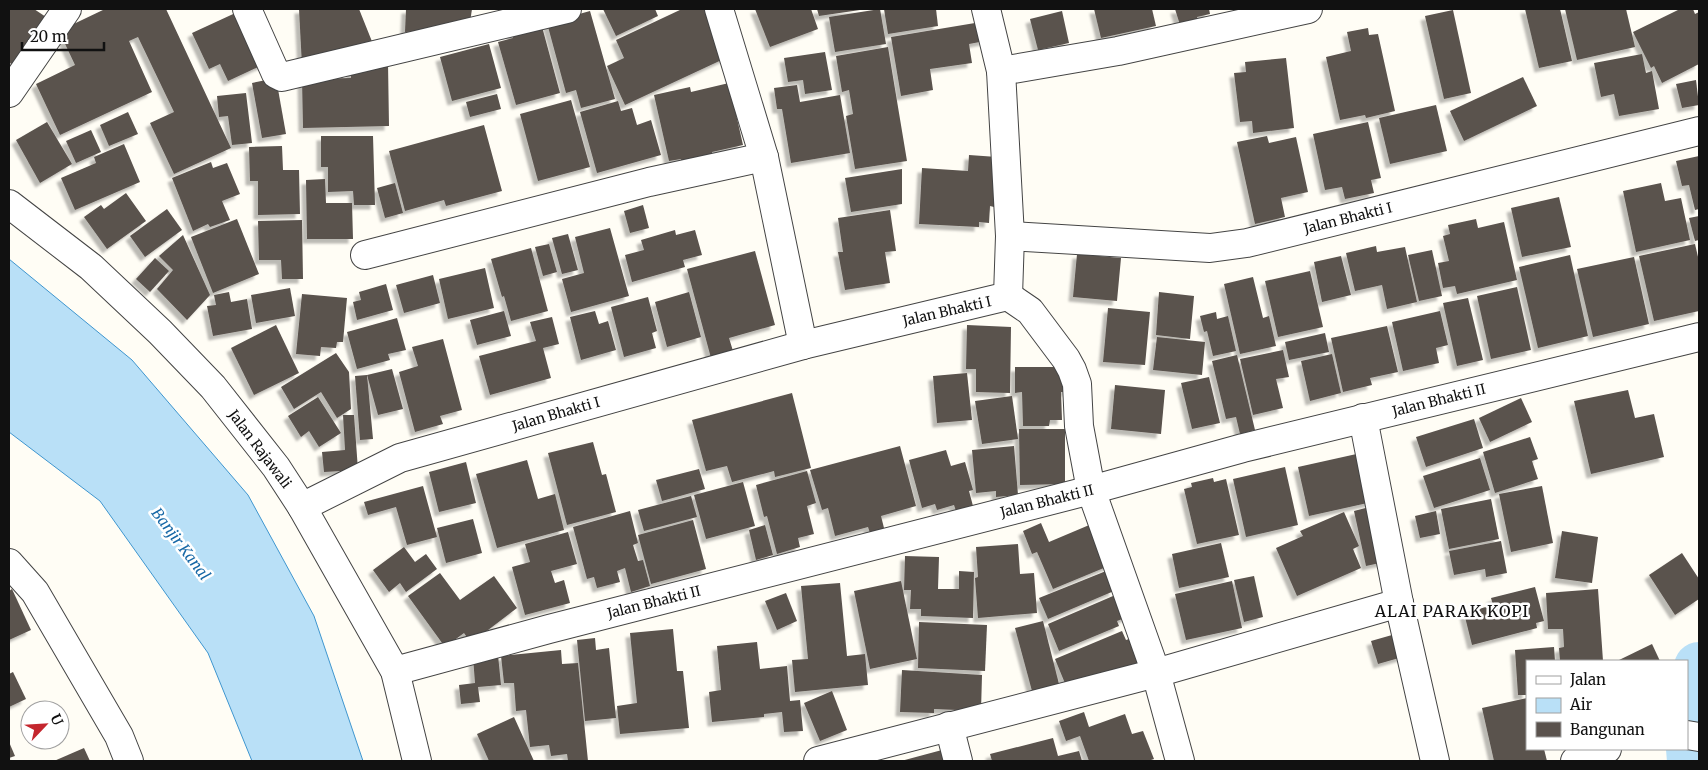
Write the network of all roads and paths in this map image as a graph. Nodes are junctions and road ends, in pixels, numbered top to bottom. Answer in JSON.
{"nodes":[{"id":1,"x":67,"y":9,"type":"edge"},
{"id":2,"x":247,"y":9,"type":"edge"},
{"id":3,"x":567,"y":9,"type":"edge"},
{"id":4,"x":719,"y":9,"type":"edge"},
{"id":5,"x":986,"y":9,"type":"edge"},
{"id":6,"x":1308,"y":9,"type":"edge"},
{"id":7,"x":1001,"y":71,"type":"junction"},
{"id":8,"x":9,"y":94,"type":"edge"},
{"id":9,"x":1699,"y":130,"type":"edge"},
{"id":10,"x":764,"y":157,"type":"junction"},
{"id":11,"x":9,"y":204,"type":"edge"},
{"id":12,"x":1010,"y":236,"type":"junction"},
{"id":13,"x":365,"y":255,"type":"dead end"},
{"id":14,"x":1008,"y":296,"type":"junction"},
{"id":15,"x":1699,"y":337,"type":"edge"},
{"id":16,"x":803,"y":345,"type":"junction"},
{"id":17,"x":1363,"y":418,"type":"junction"},
{"id":18,"x":1091,"y":490,"type":"junction"},
{"id":19,"x":302,"y":507,"type":"junction"},
{"id":20,"x":9,"y":563,"type":"edge"},
{"id":21,"x":1400,"y":603,"type":"junction"},
{"id":22,"x":395,"y":670,"type":"junction"},
{"id":23,"x":1156,"y":673,"type":"junction"},
{"id":24,"x":949,"y":726,"type":"junction"},
{"id":25,"x":1604,"y":750,"type":"edge"},
{"id":26,"x":129,"y":761,"type":"edge"},
{"id":27,"x":417,"y":761,"type":"edge"},
{"id":28,"x":818,"y":761,"type":"edge"},
{"id":29,"x":958,"y":761,"type":"edge"},
{"id":30,"x":1180,"y":761,"type":"edge"},
{"id":31,"x":1436,"y":761,"type":"edge"},
{"id":32,"x":1575,"y":761,"type":"edge"}],
"edges":[{"from":1,"to":8,"type":"street"},
{"from":2,"to":3,"type":"street"},
{"from":4,"to":10,"type":"street"},
{"from":5,"to":7,"type":"street"},
{"from":6,"to":7,"type":"street"},
{"from":7,"to":12,"type":"street"},
{"from":9,"to":12,"type":"street","name":"Jalan Bhakti I"},
{"from":10,"to":13,"type":"street"},
{"from":10,"to":16,"type":"street"},
{"from":11,"to":19,"type":"street","name":"Jalan Rajawali"},
{"from":12,"to":14,"type":"street","name":"Jalan Bhakti I"},
{"from":14,"to":16,"type":"street","name":"Jalan Bhakti I"},
{"from":14,"to":18,"type":"street"},
{"from":15,"to":17,"type":"street","name":"Jalan Bhakti II"},
{"from":16,"to":19,"type":"street","name":"Jalan Bhakti I"},
{"from":17,"to":18,"type":"street","name":"Jalan Bhakti II"},
{"from":17,"to":21,"type":"street"},
{"from":18,"to":22,"type":"street","name":"Jalan Bhakti II"},
{"from":18,"to":23,"type":"street"},
{"from":19,"to":22,"type":"street","name":"Jalan Rajawali"},
{"from":20,"to":26,"type":"street"},
{"from":21,"to":23,"type":"street"},
{"from":21,"to":31,"type":"street"},
{"from":22,"to":27,"type":"street","name":"Jalan Rajawali"},
{"from":23,"to":24,"type":"street"},
{"from":23,"to":30,"type":"street"},
{"from":24,"to":28,"type":"street"},
{"from":24,"to":29,"type":"street"},
{"from":25,"to":32,"type":"street"}]}
